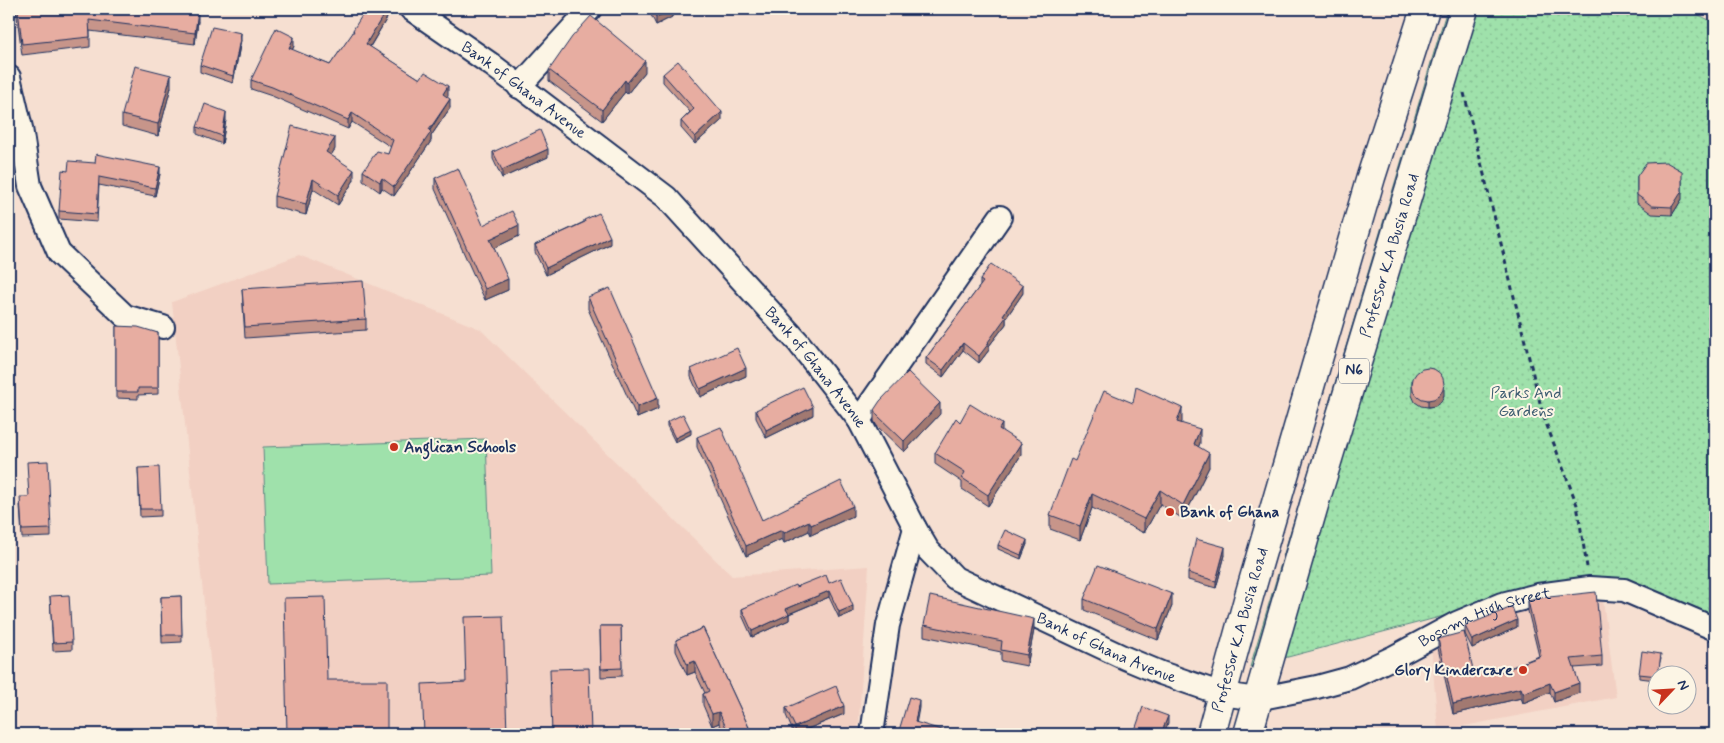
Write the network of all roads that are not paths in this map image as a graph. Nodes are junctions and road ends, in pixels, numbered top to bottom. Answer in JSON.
{"nodes":[{"id":1,"x":411,"y":9,"type":"edge"},
{"id":2,"x":590,"y":9,"type":"edge"},
{"id":3,"x":1425,"y":9,"type":"edge"},
{"id":4,"x":1464,"y":9,"type":"edge"},
{"id":5,"x":9,"y":76,"type":"edge"},
{"id":6,"x":519,"y":87,"type":"junction"},
{"id":7,"x":1000,"y":217,"type":"dead end"},
{"id":8,"x":163,"y":327,"type":"dead end"},
{"id":9,"x":859,"y":420,"type":"junction"},
{"id":10,"x":915,"y":528,"type":"junction"},
{"id":11,"x":1715,"y":629,"type":"edge"},
{"id":12,"x":1222,"y":694,"type":"junction"},
{"id":13,"x":1257,"y":699,"type":"junction"},
{"id":14,"x":872,"y":734,"type":"edge"},
{"id":15,"x":1211,"y":734,"type":"edge"},
{"id":16,"x":1248,"y":734,"type":"edge"}],
"edges":[{"from":1,"to":6,"type":"street","name":"Bank of Ghana Avenue"},
{"from":2,"to":6,"type":"street"},
{"from":3,"to":12,"type":"main road","name":"Professor K.A Busia Road","number":"N6"},
{"from":4,"to":13,"type":"main road","name":"Professor K.A Busia Road","number":"N6"},
{"from":5,"to":8,"type":"street"},
{"from":6,"to":9,"type":"street","name":"Bank of Ghana Avenue"},
{"from":7,"to":9,"type":"street"},
{"from":9,"to":10,"type":"street","name":"Bank of Ghana Avenue"},
{"from":10,"to":12,"type":"street","name":"Bank of Ghana Avenue"},
{"from":10,"to":14,"type":"street"},
{"from":11,"to":13,"type":"street","name":"Bosoma High Street"},
{"from":12,"to":13,"type":"street","name":"Bank of Ghana Avenue"},
{"from":12,"to":15,"type":"main road","name":"Professor K.A Busia Road","number":"N6"},
{"from":13,"to":16,"type":"main road","name":"Professor K.A Busia Road","number":"N6"}]}
